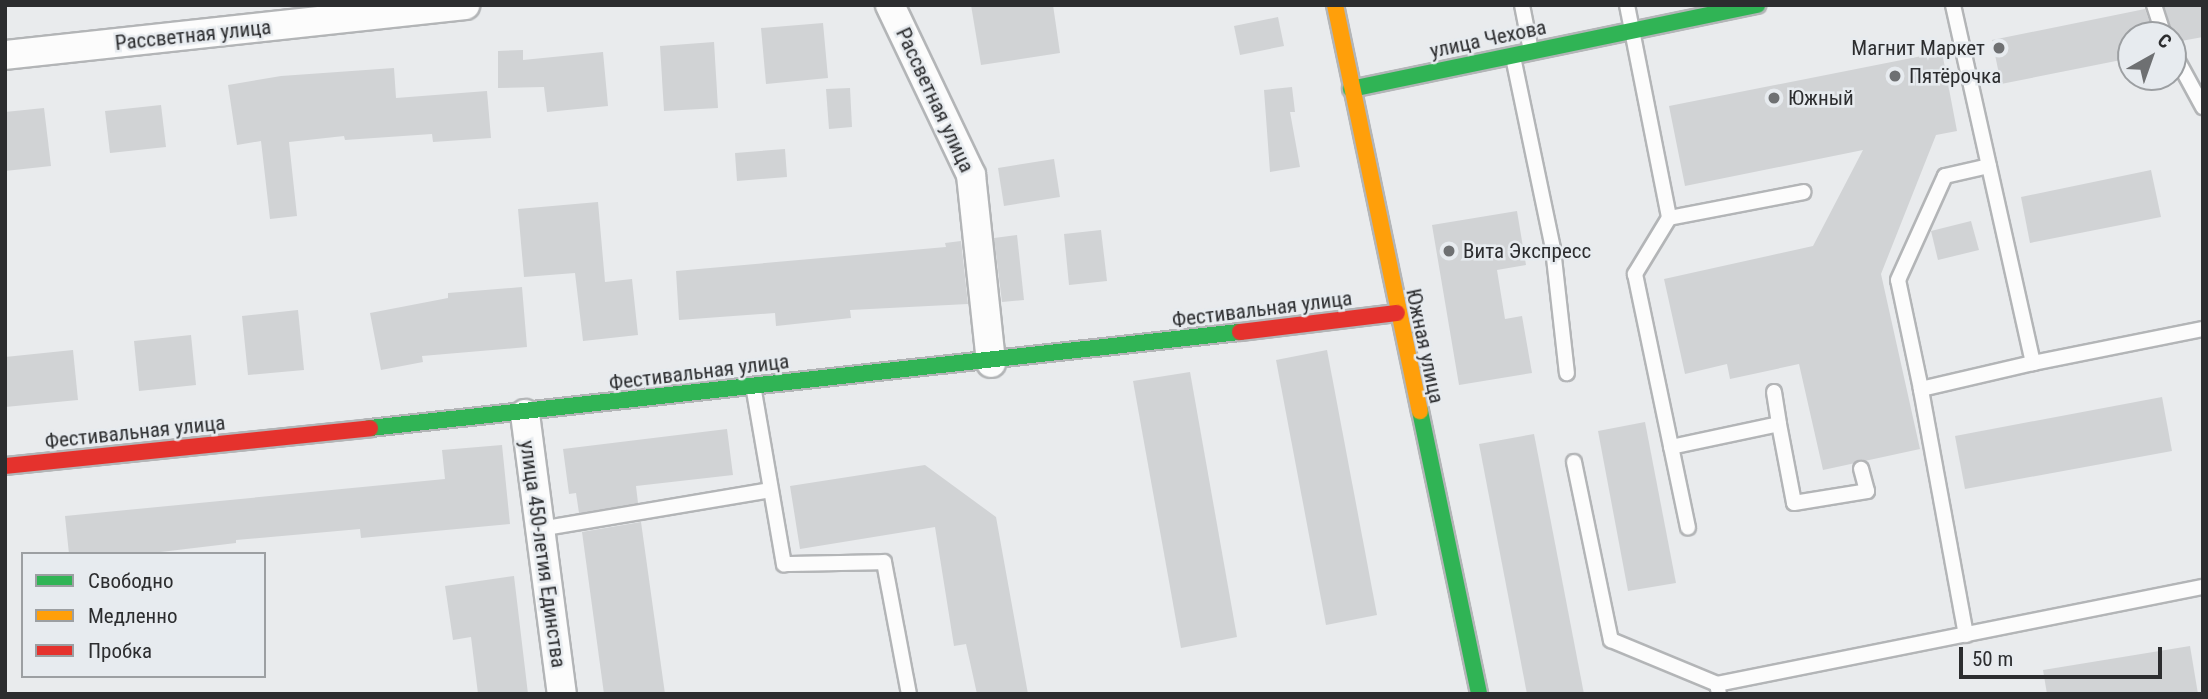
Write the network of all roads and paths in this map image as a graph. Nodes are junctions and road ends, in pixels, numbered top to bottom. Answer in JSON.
{"nodes":[{"id":1,"x":465,"y":5,"type":"edge"},
{"id":2,"x":890,"y":5,"type":"edge"},
{"id":3,"x":1335,"y":5,"type":"edge"},
{"id":4,"x":1522,"y":5,"type":"edge"},
{"id":5,"x":1627,"y":5,"type":"edge"},
{"id":6,"x":1756,"y":5,"type":"edge"},
{"id":7,"x":1953,"y":5,"type":"edge"},
{"id":8,"x":1632,"y":31,"type":"junction"},
{"id":9,"x":1531,"y":52,"type":"junction"},
{"id":10,"x":5,"y":55,"type":"edge"},
{"id":11,"x":1513,"y":56,"type":"junction"},
{"id":12,"x":2187,"y":78,"type":"edge"},
{"id":13,"x":1351,"y":89,"type":"junction"},
{"id":14,"x":2203,"y":107,"type":"edge"},
{"id":15,"x":1989,"y":166,"type":"junction"},
{"id":16,"x":1804,"y":192,"type":"dead end"},
{"id":17,"x":1669,"y":218,"type":"junction"},
{"id":18,"x":1396,"y":313,"type":"junction"},
{"id":19,"x":2203,"y":329,"type":"edge"},
{"id":20,"x":991,"y":363,"type":"junction"},
{"id":21,"x":2033,"y":363,"type":"junction"},
{"id":22,"x":1567,"y":373,"type":"dead end"},
{"id":23,"x":754,"y":386,"type":"junction"},
{"id":24,"x":1921,"y":389,"type":"junction"},
{"id":25,"x":1774,"y":392,"type":"dead end"},
{"id":26,"x":525,"y":414,"type":"junction"},
{"id":27,"x":1779,"y":424,"type":"junction"},
{"id":28,"x":1671,"y":447,"type":"junction"},
{"id":29,"x":1574,"y":462,"type":"dead end"},
{"id":30,"x":5,"y":466,"type":"edge"},
{"id":31,"x":1861,"y":469,"type":"dead end"},
{"id":32,"x":769,"y":490,"type":"junction"},
{"id":33,"x":1688,"y":528,"type":"dead end"},
{"id":34,"x":540,"y":529,"type":"junction"},
{"id":35,"x":2203,"y":587,"type":"edge"},
{"id":36,"x":1966,"y":635,"type":"junction"},
{"id":37,"x":1718,"y":689,"type":"edge"},
{"id":38,"x":562,"y":694,"type":"edge"},
{"id":39,"x":909,"y":694,"type":"edge"},
{"id":40,"x":1479,"y":694,"type":"edge"}],
"edges":[{"from":1,"to":10,"type":"street","name":"Рассветная улица"},
{"from":2,"to":20,"type":"street","name":"Рассветная улица"},
{"from":3,"to":13,"type":"street","name":"Южная улица"},
{"from":4,"to":9,"type":"lane"},
{"from":5,"to":8,"type":"lane"},
{"from":6,"to":8,"type":"street","name":"улица Чехова"},
{"from":7,"to":15,"type":"lane"},
{"from":8,"to":9,"type":"street","name":"улица Чехова"},
{"from":8,"to":17,"type":"lane"},
{"from":9,"to":11,"type":"street","name":"улица Чехова"},
{"from":11,"to":13,"type":"street","name":"улица Чехова"},
{"from":11,"to":22,"type":"lane"},
{"from":12,"to":14,"type":"lane"},
{"from":13,"to":18,"type":"street","name":"Южная улица"},
{"from":15,"to":21,"type":"lane"},
{"from":15,"to":24,"type":"lane"},
{"from":16,"to":17,"type":"lane"},
{"from":17,"to":28,"type":"lane"},
{"from":18,"to":20,"type":"street","name":"Фестивальная улица"},
{"from":18,"to":40,"type":"street","name":"Южная улица"},
{"from":19,"to":21,"type":"lane"},
{"from":20,"to":23,"type":"street","name":"Фестивальная улица"},
{"from":21,"to":24,"type":"lane"},
{"from":23,"to":26,"type":"street","name":"Фестивальная улица"},
{"from":23,"to":32,"type":"lane"},
{"from":24,"to":36,"type":"lane"},
{"from":25,"to":27,"type":"lane"},
{"from":26,"to":30,"type":"street","name":"Фестивальная улица"},
{"from":26,"to":34,"type":"street","name":"улица 450-летия Единства"},
{"from":27,"to":28,"type":"lane"},
{"from":27,"to":31,"type":"lane"},
{"from":28,"to":33,"type":"lane"},
{"from":29,"to":37,"type":"lane"},
{"from":32,"to":34,"type":"lane"},
{"from":32,"to":39,"type":"lane"},
{"from":34,"to":38,"type":"street","name":"улица 450-летия Единства"},
{"from":35,"to":36,"type":"lane"},
{"from":36,"to":37,"type":"lane"}]}
